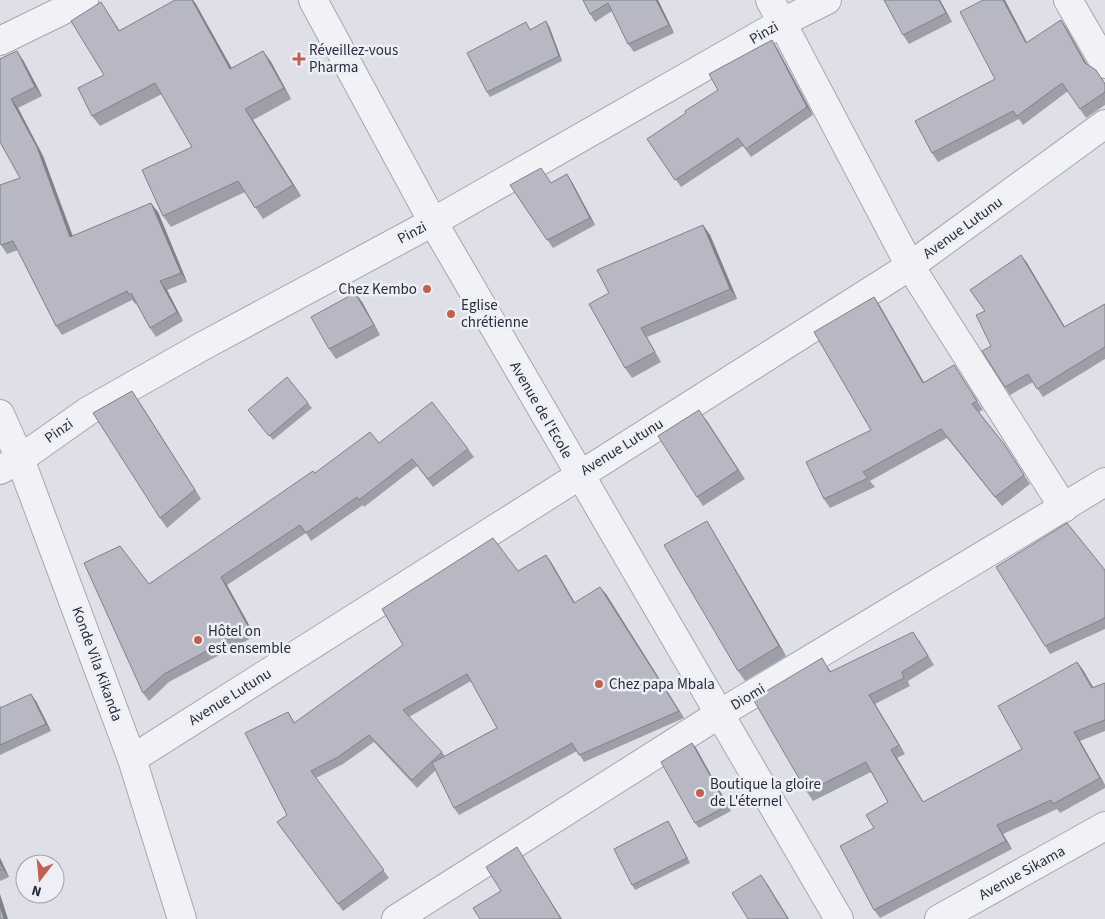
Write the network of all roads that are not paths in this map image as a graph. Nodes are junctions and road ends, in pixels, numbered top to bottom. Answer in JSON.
{"nodes":[{"id":1,"x":84,"y":0,"type":"edge"},
{"id":2,"x":313,"y":0,"type":"edge"},
{"id":3,"x":827,"y":0,"type":"edge"},
{"id":4,"x":1068,"y":0,"type":"edge"},
{"id":5,"x":775,"y":11,"type":"edge"},
{"id":6,"x":0,"y":41,"type":"edge"},
{"id":7,"x":1105,"y":64,"type":"edge"},
{"id":8,"x":1105,"y":124,"type":"edge"},
{"id":9,"x":432,"y":222,"type":"junction"},
{"id":10,"x":910,"y":266,"type":"junction"},
{"id":11,"x":0,"y":414,"type":"edge"},
{"id":12,"x":10,"y":464,"type":"edge"},
{"id":13,"x":579,"y":475,"type":"junction"},
{"id":14,"x":1105,"y":482,"type":"edge"},
{"id":15,"x":1064,"y":508,"type":"junction"},
{"id":16,"x":721,"y":713,"type":"junction"},
{"id":17,"x":132,"y":759,"type":"junction"},
{"id":18,"x":1105,"y":826,"type":"edge"},
{"id":19,"x":174,"y":917,"type":"edge"},
{"id":20,"x":396,"y":919,"type":"edge"},
{"id":21,"x":839,"y":919,"type":"edge"},
{"id":22,"x":939,"y":919,"type":"edge"}],
"edges":[{"from":1,"to":6,"type":"street"},
{"from":2,"to":9,"type":"street","name":"Avenue de l'Ecole"},
{"from":3,"to":5,"type":"street","name":"Pinzi"},
{"from":4,"to":7,"type":"street"},
{"from":5,"to":9,"type":"street","name":"Pinzi"},
{"from":5,"to":10,"type":"street"},
{"from":8,"to":10,"type":"street","name":"Avenue Lutunu"},
{"from":9,"to":12,"type":"street","name":"Pinzi"},
{"from":9,"to":13,"type":"street","name":"Avenue de l'Ecole"},
{"from":10,"to":13,"type":"street","name":"Avenue Lutunu"},
{"from":10,"to":15,"type":"street"},
{"from":11,"to":12,"type":"street","name":"Konde Vila Kikanda"},
{"from":12,"to":17,"type":"street","name":"Konde Vila Kikanda"},
{"from":13,"to":16,"type":"street","name":"Avenue de l'Ecole"},
{"from":13,"to":17,"type":"street","name":"Avenue Lutunu"},
{"from":14,"to":15,"type":"street","name":"Diomi"},
{"from":15,"to":16,"type":"street","name":"Diomi"},
{"from":16,"to":20,"type":"street","name":"Diomi"},
{"from":16,"to":21,"type":"street","name":"Avenue de l'Ecole"},
{"from":17,"to":19,"type":"street","name":"Konde Vila Kikanda"},
{"from":18,"to":22,"type":"street","name":"Avenue Sikama"}]}
